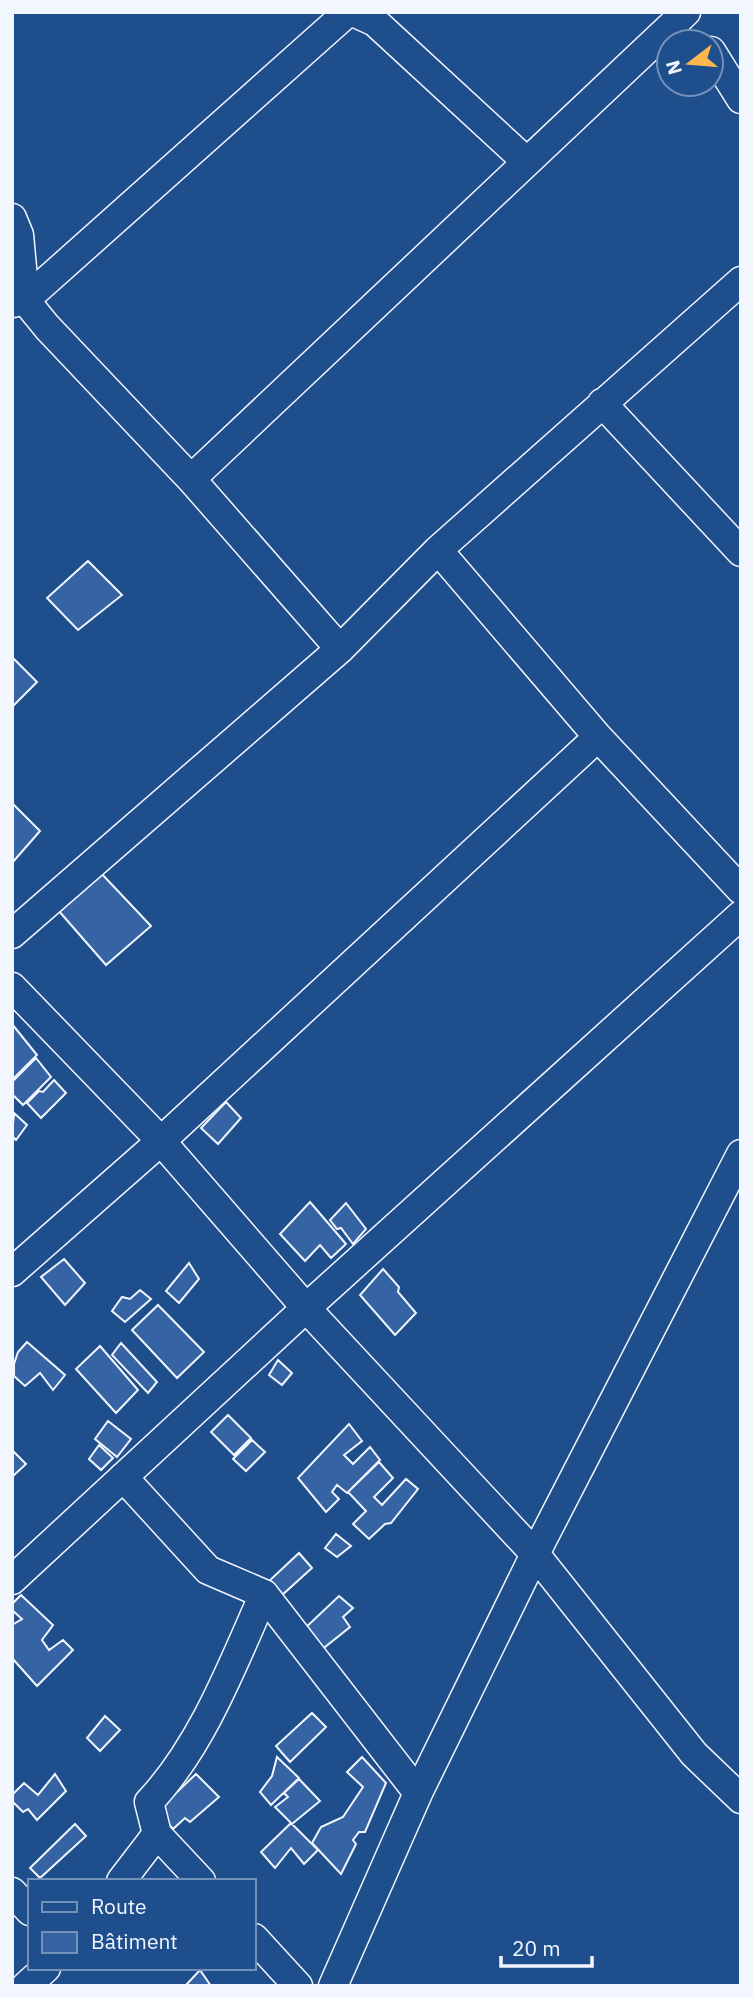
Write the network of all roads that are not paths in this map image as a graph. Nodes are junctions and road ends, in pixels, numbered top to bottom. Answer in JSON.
{"nodes":[{"id":1,"x":351,"y":12,"type":"edge"},
{"id":2,"x":686,"y":12,"type":"edge"},
{"id":3,"x":696,"y":28,"type":"edge"},
{"id":4,"x":725,"y":73,"type":"edge"},
{"id":5,"x":741,"y":99,"type":"edge"},
{"id":6,"x":527,"y":162,"type":"junction"},
{"id":7,"x":12,"y":218,"type":"edge"},
{"id":8,"x":741,"y":281,"type":"edge"},
{"id":9,"x":19,"y":301,"type":"edge"},
{"id":10,"x":602,"y":403,"type":"junction"},
{"id":11,"x":191,"y":479,"type":"junction"},
{"id":12,"x":438,"y":550,"type":"junction"},
{"id":13,"x":741,"y":551,"type":"edge"},
{"id":14,"x":340,"y":649,"type":"junction"},
{"id":15,"x":597,"y":737,"type":"junction"},
{"id":16,"x":741,"y":890,"type":"edge"},
{"id":17,"x":741,"y":915,"type":"edge"},
{"id":18,"x":12,"y":934,"type":"edge"},
{"id":19,"x":12,"y":987,"type":"edge"},
{"id":20,"x":161,"y":1141,"type":"junction"},
{"id":21,"x":741,"y":1154,"type":"edge"},
{"id":22,"x":12,"y":1272,"type":"edge"},
{"id":23,"x":306,"y":1308,"type":"junction"},
{"id":24,"x":123,"y":1477,"type":"junction"},
{"id":25,"x":535,"y":1554,"type":"junction"},
{"id":26,"x":12,"y":1580,"type":"edge"},
{"id":27,"x":264,"y":1594,"type":"junction"},
{"id":28,"x":418,"y":1793,"type":"junction"},
{"id":29,"x":741,"y":1799,"type":"edge"},
{"id":30,"x":158,"y":1834,"type":"junction"},
{"id":31,"x":123,"y":1879,"type":"edge"},
{"id":32,"x":199,"y":1879,"type":"edge"},
{"id":33,"x":12,"y":1892,"type":"edge"},
{"id":34,"x":28,"y":1909,"type":"edge"},
{"id":35,"x":256,"y":1940,"type":"edge"},
{"id":36,"x":44,"y":1970,"type":"edge"},
{"id":37,"x":26,"y":1986,"type":"edge"},
{"id":38,"x":298,"y":1986,"type":"edge"},
{"id":39,"x":333,"y":1986,"type":"edge"}],
"edges":[{"from":1,"to":6,"type":"street"},
{"from":1,"to":9,"type":"street"},
{"from":2,"to":3,"type":"street"},
{"from":2,"to":6,"type":"street"},
{"from":4,"to":5,"type":"street"},
{"from":6,"to":11,"type":"street"},
{"from":7,"to":9,"type":"street"},
{"from":8,"to":10,"type":"street"},
{"from":9,"to":11,"type":"street"},
{"from":10,"to":12,"type":"street"},
{"from":10,"to":13,"type":"street"},
{"from":11,"to":14,"type":"street"},
{"from":12,"to":14,"type":"street"},
{"from":12,"to":15,"type":"street"},
{"from":14,"to":18,"type":"street"},
{"from":15,"to":16,"type":"street"},
{"from":15,"to":20,"type":"street"},
{"from":17,"to":23,"type":"street"},
{"from":19,"to":20,"type":"street"},
{"from":20,"to":22,"type":"street"},
{"from":20,"to":23,"type":"street"},
{"from":21,"to":25,"type":"street"},
{"from":23,"to":24,"type":"street"},
{"from":23,"to":25,"type":"street"},
{"from":24,"to":26,"type":"street"},
{"from":24,"to":27,"type":"street"},
{"from":25,"to":28,"type":"street"},
{"from":25,"to":29,"type":"street"},
{"from":27,"to":28,"type":"street"},
{"from":27,"to":30,"type":"street"},
{"from":28,"to":39,"type":"street"},
{"from":30,"to":31,"type":"street"},
{"from":30,"to":32,"type":"street"},
{"from":33,"to":34,"type":"street"},
{"from":35,"to":38,"type":"street"},
{"from":36,"to":37,"type":"street"}]}
